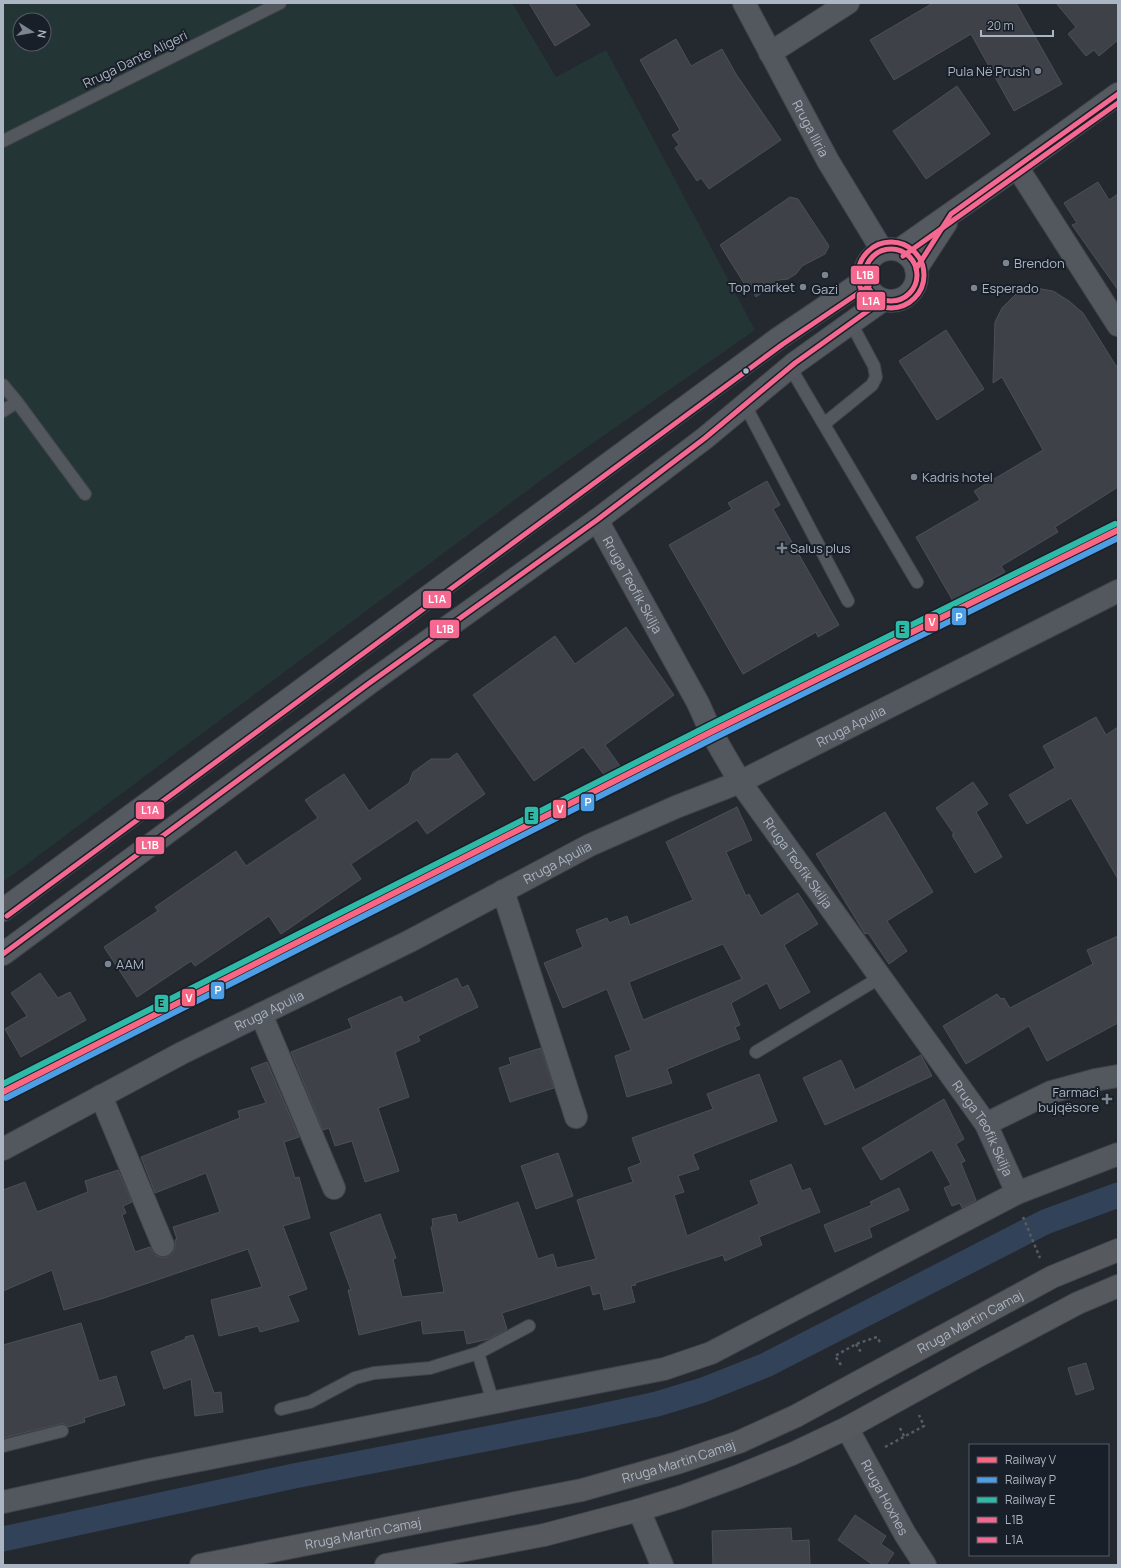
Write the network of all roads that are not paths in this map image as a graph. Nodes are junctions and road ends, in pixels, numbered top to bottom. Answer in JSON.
{"nodes":[{"id":1,"x":280,"y":3,"type":"edge"},
{"id":2,"x":744,"y":3,"type":"edge"},
{"id":3,"x":848,"y":3,"type":"edge"},
{"id":4,"x":770,"y":53,"type":"junction"},
{"id":5,"x":1118,"y":94,"type":"edge"},
{"id":6,"x":3,"y":141,"type":"edge"},
{"id":7,"x":1017,"y":167,"type":"junction"},
{"id":8,"x":951,"y":214,"type":"junction"},
{"id":9,"x":890,"y":250,"type":"junction"},
{"id":10,"x":916,"y":269,"type":"junction"},
{"id":11,"x":865,"y":280,"type":"junction"},
{"id":12,"x":883,"y":300,"type":"junction"},
{"id":13,"x":851,"y":323,"type":"junction"},
{"id":14,"x":1118,"y":325,"type":"edge"},
{"id":15,"x":790,"y":368,"type":"junction"},
{"id":16,"x":3,"y":385,"type":"edge"},
{"id":17,"x":17,"y":402,"type":"junction"},
{"id":18,"x":745,"y":404,"type":"junction"},
{"id":19,"x":3,"y":411,"type":"edge"},
{"id":20,"x":824,"y":424,"type":"junction"},
{"id":21,"x":86,"y":494,"type":"dead end"},
{"id":22,"x":597,"y":520,"type":"junction"},
{"id":23,"x":917,"y":582,"type":"dead end"},
{"id":24,"x":1118,"y":591,"type":"edge"},
{"id":25,"x":848,"y":601,"type":"dead end"},
{"id":26,"x":740,"y":782,"type":"junction"},
{"id":27,"x":503,"y":891,"type":"junction"},
{"id":28,"x":3,"y":910,"type":"edge"},
{"id":29,"x":3,"y":954,"type":"edge"},
{"id":30,"x":881,"y":977,"type":"junction"},
{"id":31,"x":261,"y":1014,"type":"junction"},
{"id":32,"x":756,"y":1052,"type":"dead end"},
{"id":33,"x":1118,"y":1076,"type":"edge"},
{"id":34,"x":101,"y":1096,"type":"junction"},
{"id":35,"x":576,"y":1117,"type":"dead end"},
{"id":36,"x":986,"y":1124,"type":"junction"},
{"id":37,"x":3,"y":1149,"type":"edge"},
{"id":38,"x":1118,"y":1154,"type":"edge"},
{"id":39,"x":334,"y":1188,"type":"dead end"},
{"id":40,"x":1017,"y":1193,"type":"junction"},
{"id":41,"x":163,"y":1245,"type":"dead end"},
{"id":42,"x":1118,"y":1250,"type":"edge"},
{"id":43,"x":1117,"y":1289,"type":"edge"},
{"id":44,"x":529,"y":1326,"type":"dead end"},
{"id":45,"x":478,"y":1353,"type":"junction"},
{"id":46,"x":493,"y":1402,"type":"junction"},
{"id":47,"x":281,"y":1409,"type":"dead end"},
{"id":48,"x":847,"y":1428,"type":"junction"},
{"id":49,"x":62,"y":1431,"type":"dead end"},
{"id":50,"x":3,"y":1446,"type":"edge"},
{"id":51,"x":3,"y":1502,"type":"edge"},
{"id":52,"x":639,"y":1510,"type":"junction"},
{"id":53,"x":201,"y":1565,"type":"edge"},
{"id":54,"x":386,"y":1565,"type":"edge"},
{"id":55,"x":662,"y":1565,"type":"edge"},
{"id":56,"x":925,"y":1565,"type":"edge"}],
"edges":[{"from":1,"to":6,"type":"lane","name":"Rruga Dante Aligeri"},
{"from":2,"to":4,"type":"street","name":"Rruga Iliria"},
{"from":3,"to":4,"type":"street"},
{"from":4,"to":9,"type":"street","name":"Rruga Iliria"},
{"from":5,"to":7,"type":"main road"},
{"from":7,"to":8,"type":"main road"},
{"from":7,"to":14,"type":"street"},
{"from":8,"to":9,"type":"main road"},
{"from":8,"to":10,"type":"main road"},
{"from":9,"to":10,"type":"main road"},
{"from":9,"to":11,"type":"main road"},
{"from":10,"to":12,"type":"main road"},
{"from":11,"to":12,"type":"main road"},
{"from":11,"to":28,"type":"main road"},
{"from":12,"to":13,"type":"main road"},
{"from":13,"to":15,"type":"main road"},
{"from":13,"to":20,"type":"lane"},
{"from":15,"to":18,"type":"main road"},
{"from":15,"to":20,"type":"lane"},
{"from":16,"to":17,"type":"lane"},
{"from":17,"to":19,"type":"lane"},
{"from":17,"to":21,"type":"lane"},
{"from":18,"to":22,"type":"main road"},
{"from":18,"to":25,"type":"lane"},
{"from":20,"to":23,"type":"lane"},
{"from":22,"to":26,"type":"street","name":"Rruga Teofik Skilja"},
{"from":22,"to":29,"type":"main road"},
{"from":24,"to":26,"type":"street","name":"Rruga Apulia"},
{"from":26,"to":27,"type":"street","name":"Rruga Apulia"},
{"from":26,"to":30,"type":"street","name":"Rruga Teofik Skilja"},
{"from":27,"to":31,"type":"street","name":"Rruga Apulia"},
{"from":27,"to":35,"type":"street"},
{"from":30,"to":32,"type":"lane"},
{"from":30,"to":36,"type":"street","name":"Rruga Teofik Skilja"},
{"from":31,"to":34,"type":"street","name":"Rruga Apulia"},
{"from":31,"to":39,"type":"street"},
{"from":33,"to":36,"type":"street"},
{"from":34,"to":37,"type":"street","name":"Rruga Apulia"},
{"from":34,"to":41,"type":"street"},
{"from":36,"to":40,"type":"street","name":"Rruga Teofik Skilja"},
{"from":38,"to":40,"type":"street"},
{"from":40,"to":46,"type":"street"},
{"from":42,"to":53,"type":"highway","name":"Rruga Martin Camaj"},
{"from":43,"to":48,"type":"highway"},
{"from":44,"to":45,"type":"lane"},
{"from":45,"to":46,"type":"lane"},
{"from":45,"to":47,"type":"lane"},
{"from":46,"to":51,"type":"street"},
{"from":48,"to":52,"type":"highway"},
{"from":48,"to":56,"type":"street","name":"Rruga Hoxhes"},
{"from":49,"to":50,"type":"lane"},
{"from":52,"to":54,"type":"highway"},
{"from":52,"to":55,"type":"street"}]}
